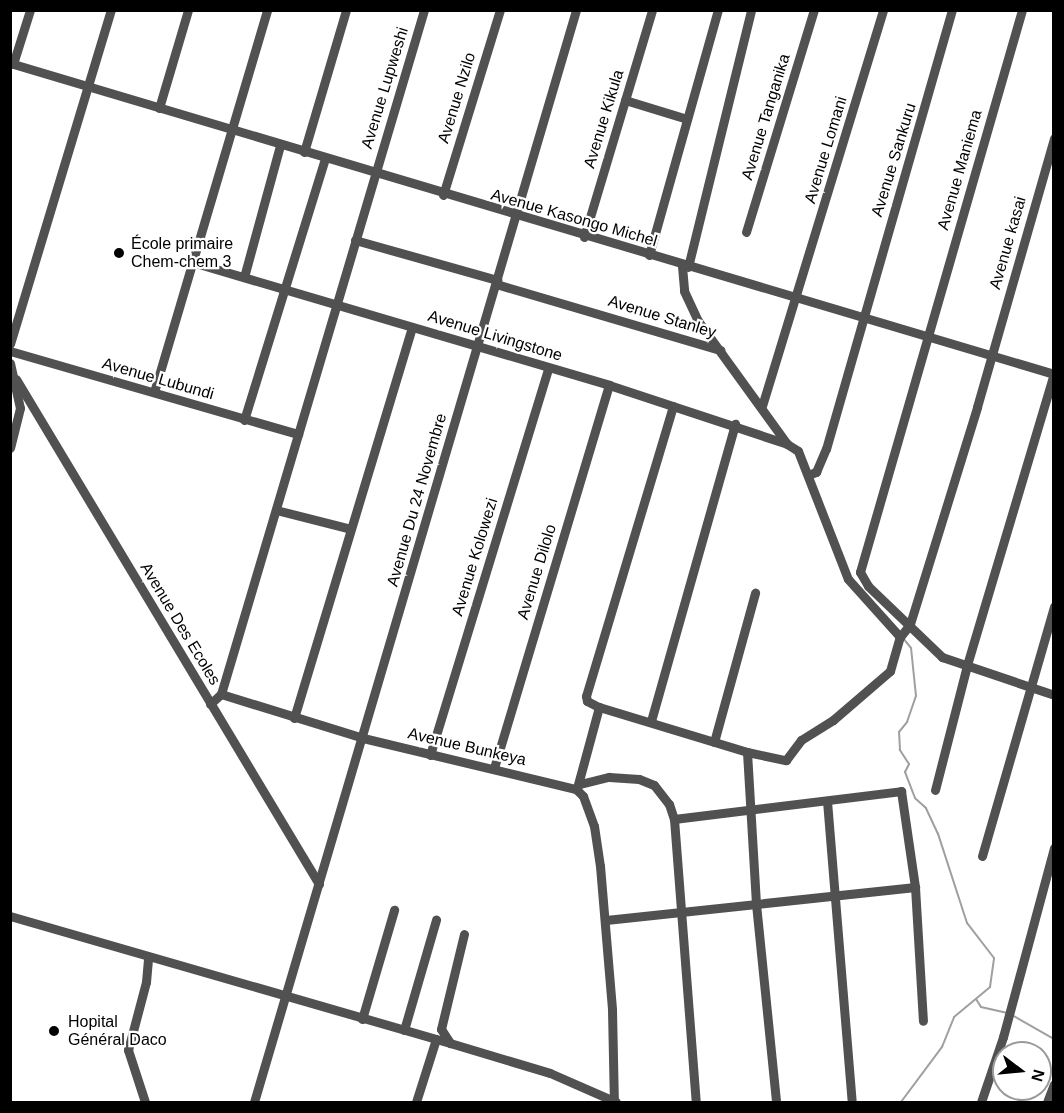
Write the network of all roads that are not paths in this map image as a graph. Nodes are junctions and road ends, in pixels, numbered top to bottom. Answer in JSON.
{"nodes":[{"id":1,"x":30,"y":10,"type":"edge"},
{"id":2,"x":111,"y":10,"type":"edge"},
{"id":3,"x":188,"y":10,"type":"edge"},
{"id":4,"x":267,"y":10,"type":"edge"},
{"id":5,"x":346,"y":10,"type":"edge"},
{"id":6,"x":424,"y":10,"type":"edge"},
{"id":7,"x":500,"y":10,"type":"edge"},
{"id":8,"x":576,"y":10,"type":"edge"},
{"id":9,"x":652,"y":10,"type":"edge"},
{"id":10,"x":718,"y":10,"type":"edge"},
{"id":11,"x":751,"y":10,"type":"edge"},
{"id":12,"x":814,"y":10,"type":"edge"},
{"id":13,"x":883,"y":10,"type":"edge"},
{"id":14,"x":952,"y":10,"type":"edge"},
{"id":15,"x":1022,"y":10,"type":"edge"},
{"id":16,"x":12,"y":64,"type":"edge"},
{"id":17,"x":87,"y":87,"type":"junction"},
{"id":18,"x":625,"y":100,"type":"junction"},
{"id":19,"x":159,"y":108,"type":"junction"},
{"id":20,"x":687,"y":118,"type":"junction"},
{"id":21,"x":231,"y":130,"type":"junction"},
{"id":22,"x":1053,"y":138,"type":"edge"},
{"id":23,"x":280,"y":145,"type":"junction"},
{"id":24,"x":304,"y":152,"type":"junction"},
{"id":25,"x":325,"y":159,"type":"junction"},
{"id":26,"x":374,"y":174,"type":"junction"},
{"id":27,"x":444,"y":195,"type":"junction"},
{"id":28,"x":516,"y":217,"type":"junction"},
{"id":29,"x":746,"y":232,"type":"dead end"},
{"id":30,"x":584,"y":237,"type":"junction"},
{"id":31,"x":355,"y":240,"type":"junction"},
{"id":32,"x":649,"y":255,"type":"junction"},
{"id":33,"x":192,"y":262,"type":"junction"},
{"id":34,"x":685,"y":266,"type":"junction"},
{"id":35,"x":244,"y":277,"type":"junction"},
{"id":36,"x":497,"y":282,"type":"junction"},
{"id":37,"x":284,"y":289,"type":"junction"},
{"id":38,"x":796,"y":298,"type":"junction"},
{"id":39,"x":336,"y":305,"type":"junction"},
{"id":40,"x":862,"y":318,"type":"junction"},
{"id":41,"x":412,"y":327,"type":"junction"},
{"id":42,"x":927,"y":337,"type":"junction"},
{"id":43,"x":10,"y":344,"type":"edge"},
{"id":44,"x":478,"y":347,"type":"junction"},
{"id":45,"x":720,"y":350,"type":"junction"},
{"id":46,"x":10,"y":351,"type":"edge"},
{"id":47,"x":991,"y":356,"type":"junction"},
{"id":48,"x":10,"y":363,"type":"edge"},
{"id":49,"x":548,"y":368,"type":"junction"},
{"id":50,"x":1053,"y":374,"type":"edge"},
{"id":51,"x":16,"y":379,"type":"junction"},
{"id":52,"x":609,"y":385,"type":"junction"},
{"id":53,"x":154,"y":392,"type":"junction"},
{"id":54,"x":672,"y":406,"type":"junction"},
{"id":55,"x":762,"y":406,"type":"junction"},
{"id":56,"x":244,"y":420,"type":"junction"},
{"id":57,"x":735,"y":424,"type":"junction"},
{"id":58,"x":298,"y":434,"type":"junction"},
{"id":59,"x":787,"y":444,"type":"junction"},
{"id":60,"x":10,"y":448,"type":"edge"},
{"id":61,"x":812,"y":474,"type":"junction"},
{"id":62,"x":276,"y":510,"type":"junction"},
{"id":63,"x":351,"y":529,"type":"junction"},
{"id":64,"x":755,"y":593,"type":"dead end"},
{"id":65,"x":1053,"y":606,"type":"edge"},
{"id":66,"x":905,"y":631,"type":"junction"},
{"id":67,"x":967,"y":665,"type":"junction"},
{"id":68,"x":1029,"y":688,"type":"junction"},
{"id":69,"x":221,"y":694,"type":"junction"},
{"id":70,"x":1053,"y":695,"type":"edge"},
{"id":71,"x":210,"y":704,"type":"junction"},
{"id":72,"x":599,"y":706,"type":"junction"},
{"id":73,"x":294,"y":718,"type":"junction"},
{"id":74,"x":651,"y":721,"type":"junction"},
{"id":75,"x":363,"y":738,"type":"junction"},
{"id":76,"x":714,"y":742,"type":"junction"},
{"id":77,"x":747,"y":752,"type":"junction"},
{"id":78,"x":430,"y":755,"type":"junction"},
{"id":79,"x":494,"y":768,"type":"junction"},
{"id":80,"x":578,"y":787,"type":"junction"},
{"id":81,"x":935,"y":790,"type":"dead end"},
{"id":82,"x":826,"y":801,"type":"junction"},
{"id":83,"x":750,"y":810,"type":"junction"},
{"id":84,"x":674,"y":819,"type":"junction"},
{"id":85,"x":1053,"y":848,"type":"edge"},
{"id":86,"x":982,"y":856,"type":"dead end"},
{"id":87,"x":320,"y":884,"type":"junction"},
{"id":88,"x":915,"y":887,"type":"junction"},
{"id":89,"x":837,"y":896,"type":"junction"},
{"id":90,"x":756,"y":904,"type":"junction"},
{"id":91,"x":394,"y":910,"type":"dead end"},
{"id":92,"x":680,"y":913,"type":"junction"},
{"id":93,"x":10,"y":916,"type":"edge"},
{"id":94,"x":436,"y":920,"type":"dead end"},
{"id":95,"x":606,"y":920,"type":"junction"},
{"id":96,"x":464,"y":934,"type":"dead end"},
{"id":97,"x":148,"y":957,"type":"junction"},
{"id":98,"x":287,"y":998,"type":"junction"},
{"id":99,"x":362,"y":1019,"type":"junction"},
{"id":100,"x":923,"y":1021,"type":"dead end"},
{"id":101,"x":404,"y":1030,"type":"junction"},
{"id":102,"x":436,"y":1039,"type":"junction"},
{"id":103,"x":450,"y":1043,"type":"junction"},
{"id":104,"x":1053,"y":1084,"type":"edge"},
{"id":105,"x":145,"y":1102,"type":"edge"},
{"id":106,"x":254,"y":1102,"type":"edge"},
{"id":107,"x":416,"y":1102,"type":"edge"},
{"id":108,"x":615,"y":1102,"type":"edge"},
{"id":109,"x":696,"y":1102,"type":"edge"},
{"id":110,"x":776,"y":1102,"type":"edge"},
{"id":111,"x":852,"y":1102,"type":"edge"},
{"id":112,"x":981,"y":1102,"type":"edge"},
{"id":113,"x":1047,"y":1102,"type":"edge"}],
"edges":[{"from":1,"to":16,"type":"street"},
{"from":2,"to":17,"type":"street"},
{"from":3,"to":19,"type":"street"},
{"from":4,"to":21,"type":"street"},
{"from":5,"to":24,"type":"street"},
{"from":6,"to":26,"type":"street","name":"Avenue Lupweshi"},
{"from":7,"to":27,"type":"street","name":"Avenue Nzilo"},
{"from":8,"to":28,"type":"street","name":"Avenue Du 24 Novembre"},
{"from":9,"to":18,"type":"street","name":"Avenue Kikula"},
{"from":10,"to":20,"type":"street"},
{"from":11,"to":34,"type":"street"},
{"from":12,"to":29,"type":"street","name":"Avenue Tanganika"},
{"from":13,"to":38,"type":"street","name":"Avenue Lomani"},
{"from":14,"to":40,"type":"street","name":"Avenue Sankuru"},
{"from":15,"to":42,"type":"street","name":"Avenue Maniema"},
{"from":16,"to":17,"type":"street","name":"Avenue Kasongo Michel"},
{"from":17,"to":19,"type":"street","name":"Avenue Kasongo Michel"},
{"from":17,"to":43,"type":"street"},
{"from":18,"to":20,"type":"street"},
{"from":18,"to":30,"type":"street","name":"Avenue Kikula"},
{"from":19,"to":21,"type":"street","name":"Avenue Kasongo Michel"},
{"from":20,"to":32,"type":"street"},
{"from":21,"to":23,"type":"street","name":"Avenue Kasongo Michel"},
{"from":21,"to":33,"type":"street"},
{"from":22,"to":47,"type":"street","name":"Avenue kasai"},
{"from":23,"to":24,"type":"street","name":"Avenue Kasongo Michel"},
{"from":23,"to":35,"type":"street"},
{"from":24,"to":25,"type":"street","name":"Avenue Kasongo Michel"},
{"from":25,"to":26,"type":"street","name":"Avenue Kasongo Michel"},
{"from":25,"to":37,"type":"street"},
{"from":26,"to":27,"type":"street","name":"Avenue Kasongo Michel"},
{"from":26,"to":31,"type":"street","name":"Avenue Lupweshi"},
{"from":27,"to":28,"type":"street","name":"Avenue Kasongo Michel"},
{"from":28,"to":30,"type":"street","name":"Avenue Kasongo Michel"},
{"from":28,"to":36,"type":"street","name":"Avenue Du 24 Novembre"},
{"from":30,"to":32,"type":"street","name":"Avenue Kasongo Michel"},
{"from":31,"to":36,"type":"street","name":"Avenue Stanley"},
{"from":31,"to":39,"type":"street","name":"Avenue Lupweshi"},
{"from":32,"to":34,"type":"street","name":"Avenue Kasongo Michel"},
{"from":33,"to":35,"type":"street","name":"Avenue Livingstone"},
{"from":33,"to":53,"type":"street"},
{"from":34,"to":38,"type":"street","name":"Avenue Kasongo Michel"},
{"from":34,"to":45,"type":"street"},
{"from":35,"to":37,"type":"street","name":"Avenue Livingstone"},
{"from":36,"to":44,"type":"street","name":"Avenue Du 24 Novembre"},
{"from":36,"to":45,"type":"street","name":"Avenue Stanley"},
{"from":37,"to":39,"type":"street","name":"Avenue Livingstone"},
{"from":37,"to":56,"type":"street"},
{"from":38,"to":40,"type":"street","name":"Avenue Kasongo Michel"},
{"from":38,"to":55,"type":"street","name":"Avenue Lomani"},
{"from":39,"to":41,"type":"street","name":"Avenue Livingstone"},
{"from":39,"to":58,"type":"street","name":"Avenue Lupweshi"},
{"from":40,"to":42,"type":"street","name":"Avenue Kasongo Michel"},
{"from":40,"to":61,"type":"street","name":"Avenue Sankuru"},
{"from":41,"to":44,"type":"street","name":"Avenue Livingstone"},
{"from":41,"to":63,"type":"street"},
{"from":42,"to":47,"type":"street","name":"Avenue Kasongo Michel"},
{"from":42,"to":66,"type":"street","name":"Avenue Maniema"},
{"from":44,"to":49,"type":"street","name":"Avenue Livingstone"},
{"from":44,"to":75,"type":"street","name":"Avenue Du 24 Novembre"},
{"from":45,"to":55,"type":"street"},
{"from":46,"to":53,"type":"street","name":"Avenue Lubundi"},
{"from":47,"to":50,"type":"street","name":"Avenue Kasongo Michel"},
{"from":47,"to":66,"type":"street","name":"Avenue kasai"},
{"from":48,"to":51,"type":"street"},
{"from":49,"to":52,"type":"street","name":"Avenue Livingstone"},
{"from":49,"to":78,"type":"street","name":"Avenue Kolowezi"},
{"from":50,"to":67,"type":"street"},
{"from":51,"to":60,"type":"street"},
{"from":51,"to":71,"type":"street","name":"Avenue Des Ecoles"},
{"from":52,"to":54,"type":"street","name":"Avenue Livingstone"},
{"from":52,"to":79,"type":"street","name":"Avenue Dilolo"},
{"from":53,"to":56,"type":"street","name":"Avenue Lubundi"},
{"from":54,"to":57,"type":"street","name":"Avenue Livingstone"},
{"from":54,"to":72,"type":"street"},
{"from":55,"to":59,"type":"street"},
{"from":56,"to":58,"type":"street","name":"Avenue Lubundi"},
{"from":57,"to":59,"type":"street","name":"Avenue Livingstone"},
{"from":57,"to":74,"type":"street"},
{"from":58,"to":62,"type":"street","name":"Avenue Lupweshi"},
{"from":59,"to":61,"type":"street"},
{"from":61,"to":66,"type":"street"},
{"from":62,"to":63,"type":"street"},
{"from":62,"to":69,"type":"street","name":"Avenue Lupweshi"},
{"from":63,"to":73,"type":"street"},
{"from":64,"to":76,"type":"street"},
{"from":65,"to":68,"type":"street"},
{"from":66,"to":67,"type":"street"},
{"from":66,"to":77,"type":"street","name":"Avenue kasai"},
{"from":67,"to":68,"type":"street"},
{"from":67,"to":81,"type":"street"},
{"from":68,"to":70,"type":"street"},
{"from":68,"to":86,"type":"street"},
{"from":69,"to":71,"type":"street"},
{"from":69,"to":73,"type":"street","name":"Avenue Bunkeya"},
{"from":71,"to":87,"type":"street","name":"Avenue Des Ecoles"},
{"from":72,"to":74,"type":"street"},
{"from":72,"to":80,"type":"street"},
{"from":73,"to":75,"type":"street","name":"Avenue Bunkeya"},
{"from":74,"to":76,"type":"street"},
{"from":75,"to":78,"type":"street","name":"Avenue Bunkeya"},
{"from":75,"to":87,"type":"street","name":"Avenue Du 24 Novembre"},
{"from":76,"to":77,"type":"street"},
{"from":77,"to":83,"type":"street"},
{"from":78,"to":79,"type":"street","name":"Avenue Bunkeya"},
{"from":79,"to":80,"type":"street","name":"Avenue Bunkeya"},
{"from":80,"to":84,"type":"street"},
{"from":80,"to":95,"type":"street"},
{"from":82,"to":83,"type":"street"},
{"from":82,"to":88,"type":"street"},
{"from":82,"to":89,"type":"street"},
{"from":83,"to":84,"type":"street"},
{"from":83,"to":90,"type":"street"},
{"from":84,"to":92,"type":"street"},
{"from":85,"to":112,"type":"street"},
{"from":87,"to":98,"type":"street","name":"Avenue Du 24 Novembre"},
{"from":88,"to":89,"type":"street"},
{"from":88,"to":100,"type":"street"},
{"from":89,"to":90,"type":"street"},
{"from":89,"to":111,"type":"street"},
{"from":90,"to":92,"type":"street"},
{"from":90,"to":110,"type":"street"},
{"from":91,"to":99,"type":"street"},
{"from":92,"to":95,"type":"street"},
{"from":92,"to":109,"type":"street"},
{"from":93,"to":97,"type":"street"},
{"from":94,"to":101,"type":"street"},
{"from":95,"to":108,"type":"street"},
{"from":96,"to":103,"type":"street"},
{"from":97,"to":98,"type":"street"},
{"from":97,"to":105,"type":"street"},
{"from":98,"to":99,"type":"street"},
{"from":98,"to":106,"type":"street","name":"Avenue Du 24 Novembre"},
{"from":99,"to":101,"type":"street"},
{"from":101,"to":102,"type":"street"},
{"from":102,"to":103,"type":"street"},
{"from":102,"to":107,"type":"street"},
{"from":103,"to":108,"type":"street"},
{"from":104,"to":113,"type":"street"}]}
